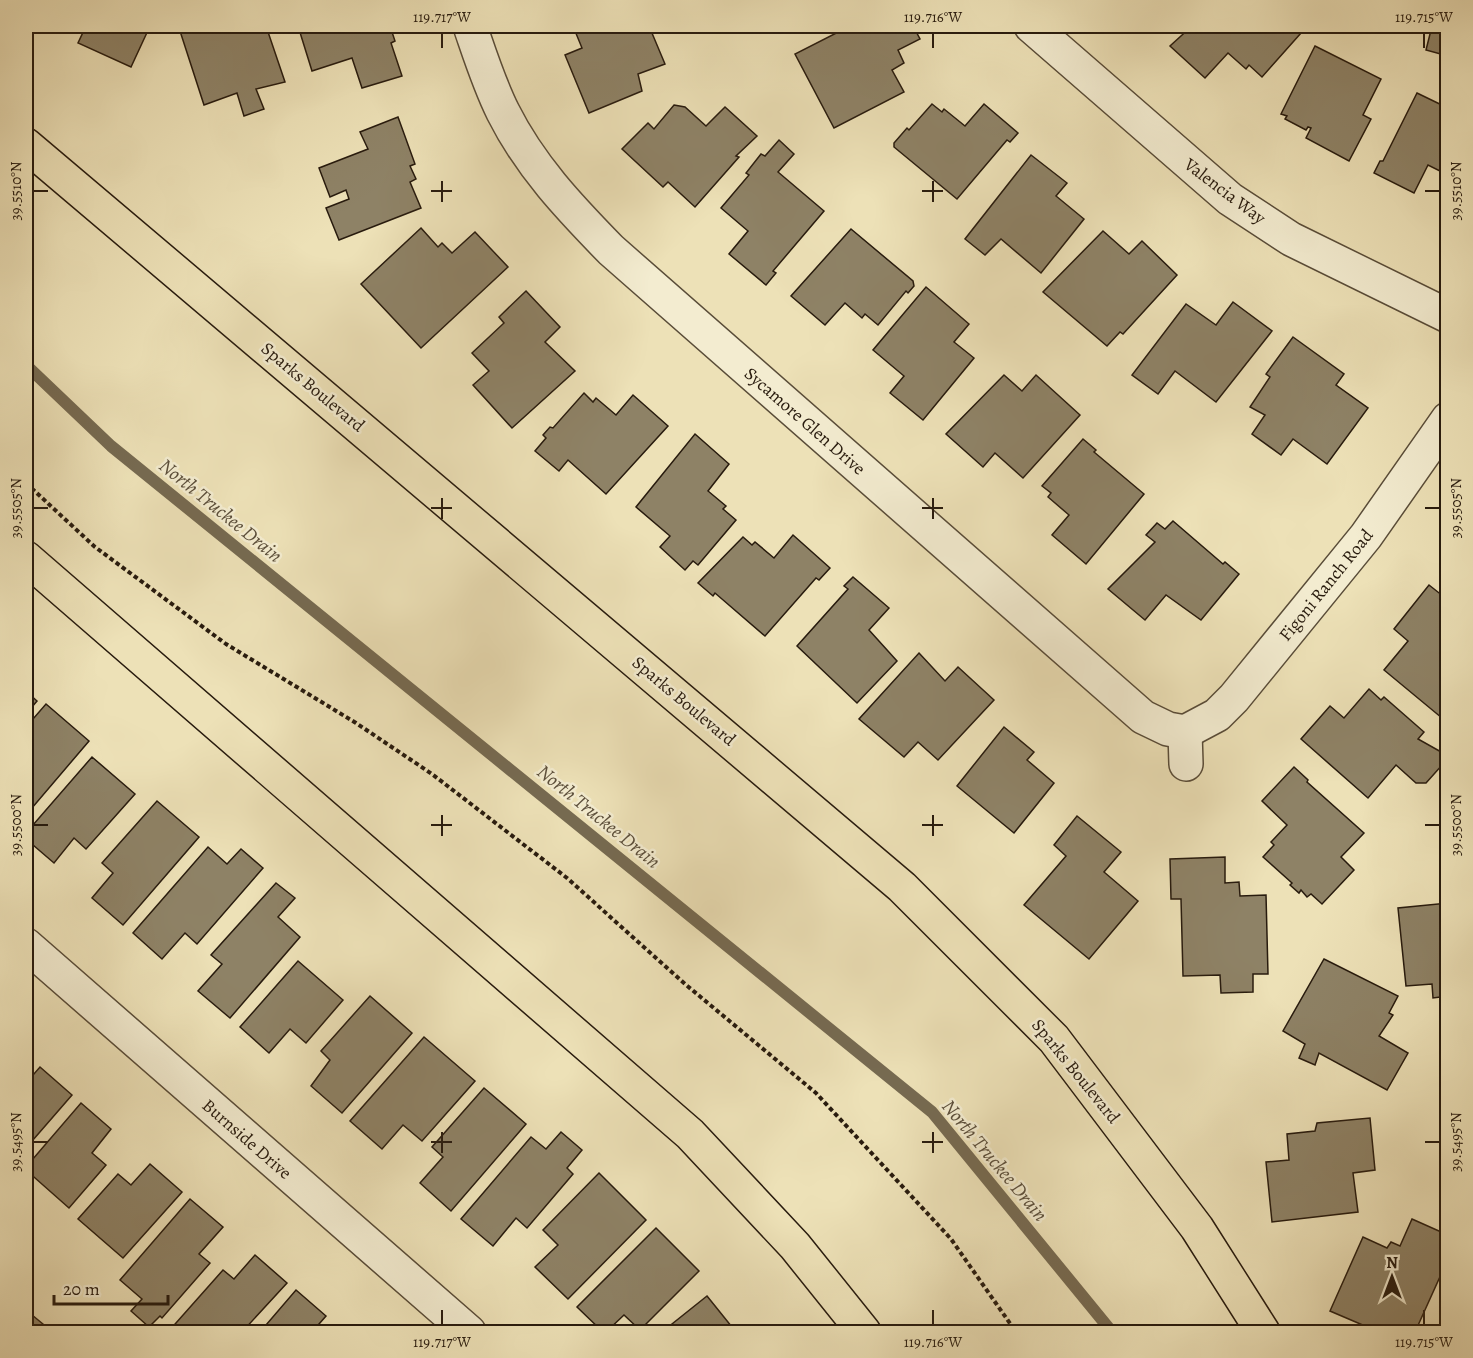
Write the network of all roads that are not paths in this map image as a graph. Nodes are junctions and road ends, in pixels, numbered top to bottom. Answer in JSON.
{"nodes":[{"id":1,"x":470,"y":26,"type":"edge"},
{"id":2,"x":1031,"y":26,"type":"edge"},
{"id":3,"x":26,"y":145,"type":"edge"},
{"id":4,"x":1448,"y":316,"type":"edge"},
{"id":5,"x":1448,"y":419,"type":"edge"},
{"id":6,"x":26,"y":558,"type":"edge"},
{"id":7,"x":1185,"y":732,"type":"junction"},
{"id":8,"x":1186,"y":764,"type":"dead end"},
{"id":9,"x":26,"y":945,"type":"edge"},
{"id":10,"x":469,"y":1332,"type":"edge"},
{"id":11,"x":864,"y":1332,"type":"edge"},
{"id":12,"x":1263,"y":1332,"type":"edge"}],
"edges":[{"from":1,"to":7,"type":"street","name":"Sycamore Glen Drive"},
{"from":2,"to":4,"type":"street","name":"Valencia Way"},
{"from":3,"to":12,"type":"main road","name":"Sparks Boulevard"},
{"from":5,"to":7,"type":"street","name":"Figoni Ranch Road"},
{"from":6,"to":11,"type":"main road"},
{"from":7,"to":8,"type":"street"},
{"from":9,"to":10,"type":"street","name":"Burnside Drive"}]}
